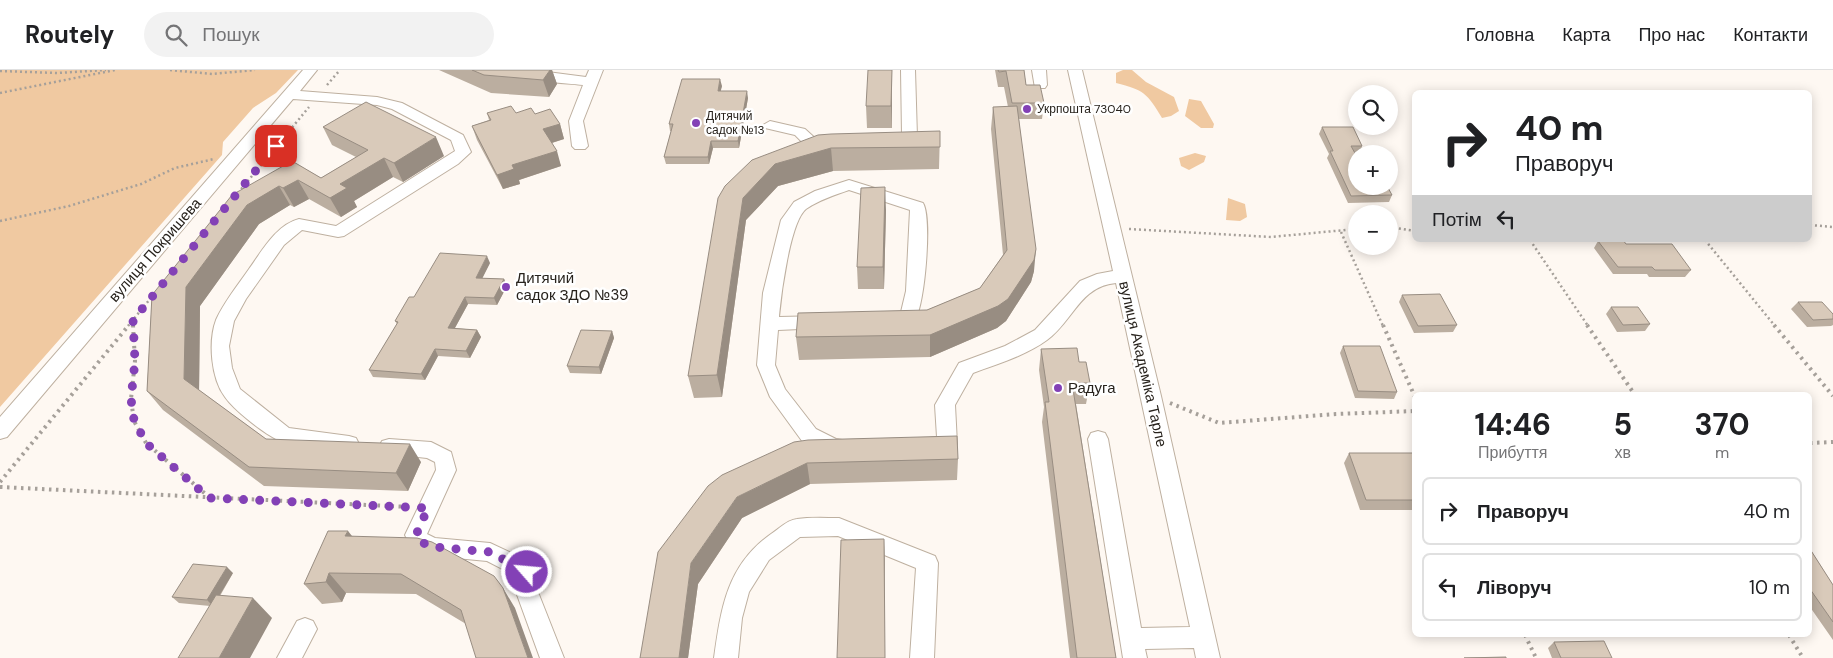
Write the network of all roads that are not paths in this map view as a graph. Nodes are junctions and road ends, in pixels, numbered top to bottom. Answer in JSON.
{"nodes":[{"id":1,"x":310,"y":70,"type":"edge"},
{"id":2,"x":519,"y":70,"type":"edge"},
{"id":3,"x":908,"y":70,"type":"edge"},
{"id":4,"x":1039,"y":70,"type":"edge"},
{"id":5,"x":1075,"y":70,"type":"edge"},
{"id":6,"x":594,"y":76,"type":"edge"},
{"id":7,"x":1040,"y":85,"type":"edge"},
{"id":8,"x":289,"y":94,"type":"junction"},
{"id":9,"x":770,"y":125,"type":"dead end"},
{"id":10,"x":879,"y":143,"type":"edge"},
{"id":11,"x":842,"y":144,"type":"edge"},
{"id":12,"x":580,"y":146,"type":"dead end"},
{"id":13,"x":1122,"y":276,"type":"junction"},
{"id":14,"x":876,"y":321,"type":"edge"},
{"id":15,"x":836,"y":322,"type":"edge"},
{"id":16,"x":770,"y":324,"type":"junction"},
{"id":17,"x":0,"y":431,"type":"edge"},
{"id":18,"x":1098,"y":439,"type":"dead end"},
{"id":19,"x":907,"y":447,"type":"edge"},
{"id":20,"x":862,"y":450,"type":"edge"},
{"id":21,"x":305,"y":629,"type":"dead end"},
{"id":22,"x":1205,"y":647,"type":"edge"},
{"id":23,"x":1134,"y":648,"type":"edge"},
{"id":24,"x":289,"y":658,"type":"edge"},
{"id":25,"x":552,"y":658,"type":"edge"},
{"id":26,"x":726,"y":658,"type":"edge"},
{"id":27,"x":922,"y":658,"type":"edge"}],
"edges":[{"from":1,"to":8,"type":"street","name":"вулиця Покришева"},
{"from":2,"to":6,"type":"street"},
{"from":3,"to":10,"type":"street"},
{"from":4,"to":7,"type":"street"},
{"from":5,"to":13,"type":"street","name":"вулиця Академіка Тарле"},
{"from":6,"to":12,"type":"street"},
{"from":8,"to":17,"type":"street","name":"вулиця Покришева"},
{"from":8,"to":25,"type":"street"},
{"from":9,"to":11,"type":"street"},
{"from":13,"to":19,"type":"street"},
{"from":13,"to":22,"type":"street","name":"вулиця Академіка Тарле"},
{"from":14,"to":16,"type":"street"},
{"from":15,"to":16,"type":"street"},
{"from":16,"to":20,"type":"street"},
{"from":18,"to":23,"type":"street"},
{"from":21,"to":24,"type":"street"},
{"from":22,"to":23,"type":"street"},
{"from":26,"to":27,"type":"street"}]}
